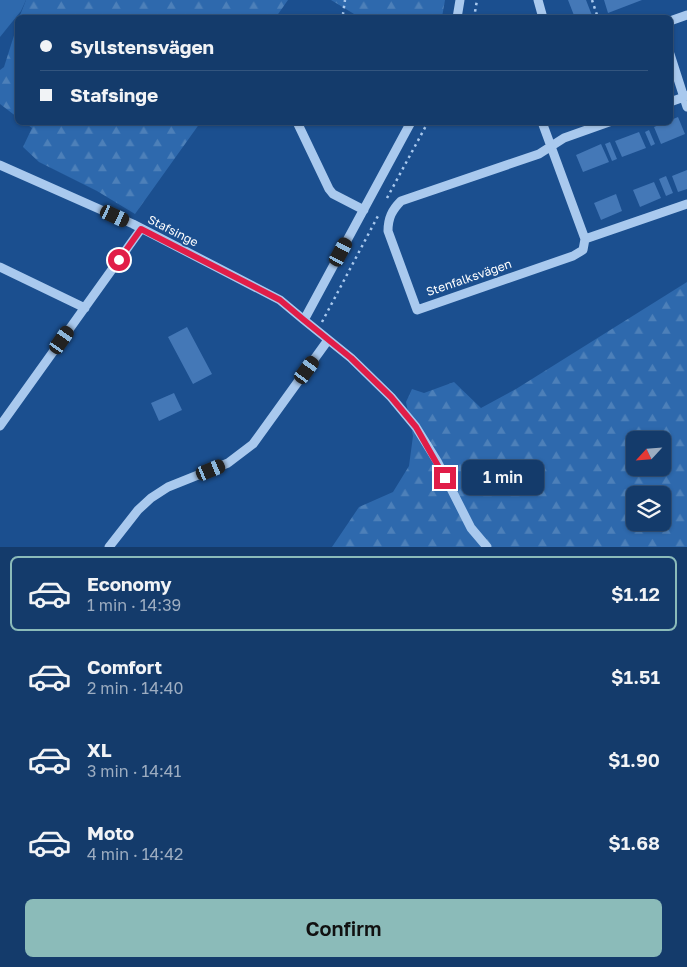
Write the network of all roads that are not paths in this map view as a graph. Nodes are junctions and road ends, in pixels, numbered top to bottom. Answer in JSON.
{"nodes":[{"id":1,"x":460,"y":0,"type":"edge"},
{"id":2,"x":538,"y":0,"type":"edge"},
{"id":3,"x":458,"y":15,"type":"edge"},
{"id":4,"x":542,"y":15,"type":"edge"},
{"id":5,"x":687,"y":15,"type":"edge"},
{"id":6,"x":673,"y":20,"type":"edge"},
{"id":7,"x":673,"y":62,"type":"edge"},
{"id":8,"x":685,"y":96,"type":"edge"},
{"id":9,"x":673,"y":101,"type":"edge"},
{"id":10,"x":687,"y":107,"type":"edge"},
{"id":11,"x":297,"y":125,"type":"edge"},
{"id":12,"x":409,"y":125,"type":"edge"},
{"id":13,"x":543,"y":125,"type":"edge"},
{"id":14,"x":601,"y":125,"type":"edge"},
{"id":15,"x":550,"y":146,"type":"junction"},
{"id":16,"x":0,"y":165,"type":"edge"},
{"id":17,"x":687,"y":204,"type":"edge"},
{"id":18,"x":364,"y":210,"type":"junction"},
{"id":19,"x":141,"y":229,"type":"junction"},
{"id":20,"x":585,"y":239,"type":"junction"},
{"id":21,"x":0,"y":267,"type":"edge"},
{"id":22,"x":85,"y":308,"type":"junction"},
{"id":23,"x":304,"y":320,"type":"junction"},
{"id":24,"x":328,"y":340,"type":"junction"},
{"id":25,"x":1,"y":421,"type":"edge"},
{"id":26,"x":109,"y":547,"type":"edge"},
{"id":27,"x":487,"y":547,"type":"edge"}],
"edges":[{"from":1,"to":3,"type":"street"},
{"from":2,"to":4,"type":"street"},
{"from":5,"to":6,"type":"street"},
{"from":7,"to":8,"type":"street"},
{"from":8,"to":9,"type":"street"},
{"from":8,"to":10,"type":"street"},
{"from":11,"to":18,"type":"street"},
{"from":12,"to":18,"type":"street"},
{"from":13,"to":15,"type":"street"},
{"from":14,"to":15,"type":"street","name":"Stenfalksvägen"},
{"from":15,"to":20,"type":"street"},
{"from":15,"to":20,"type":"street","name":"Stenfalksvägen"},
{"from":16,"to":19,"type":"street","name":"Stafsinge"},
{"from":17,"to":20,"type":"street"},
{"from":18,"to":23,"type":"street"},
{"from":19,"to":22,"type":"street"},
{"from":19,"to":23,"type":"street","name":"Stafsinge"},
{"from":21,"to":22,"type":"street"},
{"from":22,"to":25,"type":"street"},
{"from":23,"to":24,"type":"street","name":"Stafsinge"},
{"from":24,"to":26,"type":"street"},
{"from":24,"to":27,"type":"street","name":"Stafsinge"}]}
